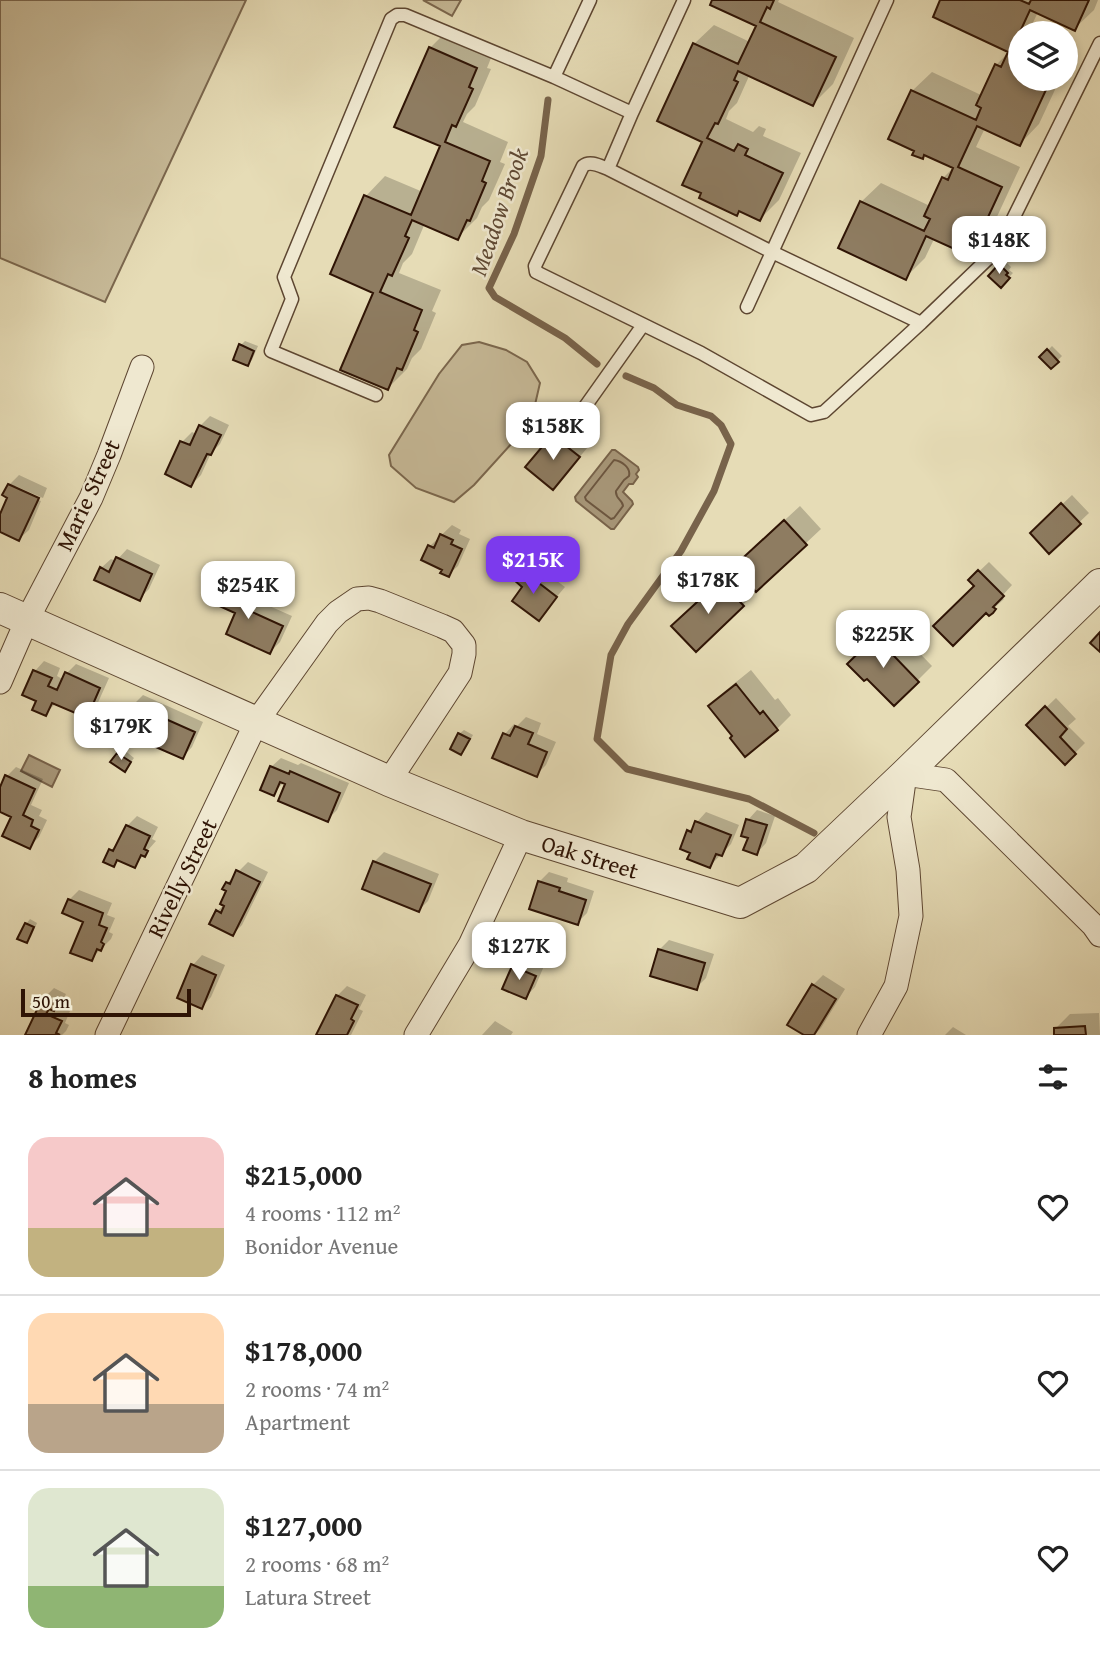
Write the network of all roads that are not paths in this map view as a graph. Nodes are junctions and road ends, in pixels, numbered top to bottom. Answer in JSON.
{"nodes":[{"id":1,"x":590,"y":0,"type":"edge"},
{"id":2,"x":684,"y":0,"type":"edge"},
{"id":3,"x":887,"y":0,"type":"edge"},
{"id":4,"x":1100,"y":43,"type":"edge"},
{"id":5,"x":554,"y":77,"type":"junction"},
{"id":6,"x":632,"y":113,"type":"junction"},
{"id":7,"x":608,"y":169,"type":"junction"},
{"id":8,"x":772,"y":252,"type":"junction"},
{"id":9,"x":747,"y":307,"type":"dead end"},
{"id":10,"x":920,"y":323,"type":"junction"},
{"id":11,"x":643,"y":325,"type":"junction"},
{"id":12,"x":142,"y":367,"type":"dead end"},
{"id":13,"x":376,"y":395,"type":"dead end"},
{"id":14,"x":565,"y":435,"type":"dead end"},
{"id":15,"x":1100,"y":584,"type":"edge"},
{"id":16,"x":0,"y":608,"type":"edge"},
{"id":17,"x":27,"y":620,"type":"junction"},
{"id":18,"x":0,"y":682,"type":"edge"},
{"id":19,"x":257,"y":721,"type":"junction"},
{"id":20,"x":905,"y":774,"type":"junction"},
{"id":21,"x":389,"y":781,"type":"junction"},
{"id":22,"x":521,"y":835,"type":"junction"},
{"id":23,"x":1100,"y":935,"type":"edge"},
{"id":24,"x":107,"y":1035,"type":"edge"},
{"id":25,"x":416,"y":1035,"type":"edge"},
{"id":26,"x":869,"y":1035,"type":"edge"}],
"edges":[{"from":1,"to":5,"type":"lane"},
{"from":2,"to":6,"type":"lane"},
{"from":3,"to":8,"type":"lane"},
{"from":4,"to":10,"type":"lane"},
{"from":5,"to":6,"type":"lane"},
{"from":5,"to":13,"type":"lane"},
{"from":6,"to":7,"type":"lane"},
{"from":7,"to":8,"type":"lane"},
{"from":7,"to":11,"type":"lane"},
{"from":8,"to":9,"type":"lane"},
{"from":8,"to":10,"type":"lane"},
{"from":10,"to":11,"type":"lane"},
{"from":11,"to":14,"type":"lane"},
{"from":12,"to":17,"type":"street","name":"Marie Street"},
{"from":15,"to":20,"type":"street","name":"Oak Street"},
{"from":16,"to":17,"type":"street","name":"Oak Street"},
{"from":17,"to":18,"type":"street","name":"Marie Street"},
{"from":17,"to":19,"type":"street","name":"Oak Street"},
{"from":19,"to":21,"type":"street","name":"Oak Street"},
{"from":19,"to":21,"type":"street","name":"Rivelly Street"},
{"from":19,"to":24,"type":"street","name":"Rivelly Street"},
{"from":20,"to":22,"type":"street","name":"Oak Street"},
{"from":20,"to":23,"type":"street"},
{"from":20,"to":26,"type":"street"},
{"from":21,"to":22,"type":"street","name":"Oak Street"},
{"from":22,"to":25,"type":"street"}]}
